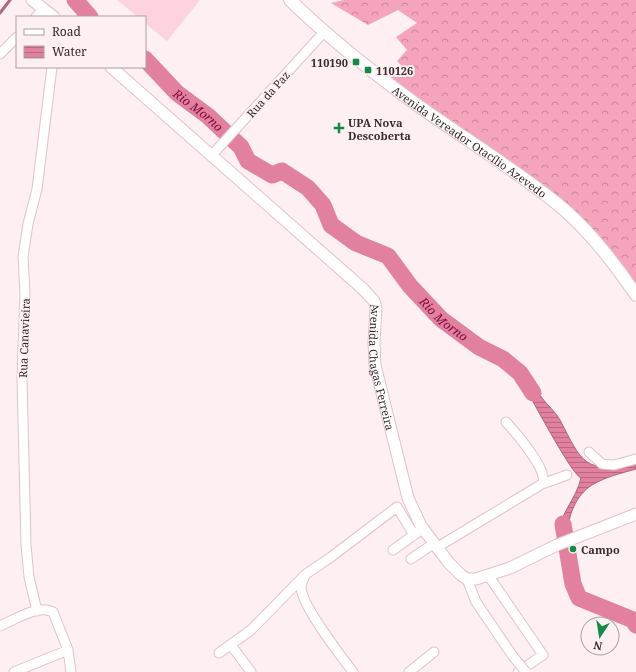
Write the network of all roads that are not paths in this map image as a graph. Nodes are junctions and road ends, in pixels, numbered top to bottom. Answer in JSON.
{"nodes":[{"id":1,"x":32,"y":0,"type":"edge"},
{"id":2,"x":290,"y":0,"type":"edge"},
{"id":3,"x":44,"y":8,"type":"junction"},
{"id":4,"x":37,"y":16,"type":"edge"},
{"id":5,"x":53,"y":16,"type":"edge"},
{"id":6,"x":324,"y":32,"type":"junction"},
{"id":7,"x":16,"y":38,"type":"edge"},
{"id":8,"x":0,"y":54,"type":"edge"},
{"id":9,"x":52,"y":68,"type":"edge"},
{"id":10,"x":111,"y":68,"type":"edge"},
{"id":11,"x":215,"y":152,"type":"junction"},
{"id":12,"x":636,"y":295,"type":"edge"},
{"id":13,"x":506,"y":422,"type":"dead end"},
{"id":14,"x":588,"y":452,"type":"dead end"},
{"id":15,"x":636,"y":459,"type":"edge"},
{"id":16,"x":567,"y":475,"type":"dead end"},
{"id":17,"x":542,"y":484,"type":"junction"},
{"id":18,"x":636,"y":514,"type":"edge"},
{"id":19,"x":418,"y":532,"type":"junction"},
{"id":20,"x":435,"y":546,"type":"junction"},
{"id":21,"x":393,"y":550,"type":"dead end"},
{"id":22,"x":411,"y":559,"type":"dead end"},
{"id":23,"x":306,"y":574,"type":"junction"},
{"id":24,"x":488,"y":575,"type":"junction"},
{"id":25,"x":467,"y":579,"type":"junction"},
{"id":26,"x":37,"y":610,"type":"junction"},
{"id":27,"x":0,"y":626,"type":"edge"},
{"id":28,"x":231,"y":645,"type":"junction"},
{"id":29,"x":68,"y":650,"type":"junction"},
{"id":30,"x":434,"y":652,"type":"dead end"},
{"id":31,"x":219,"y":653,"type":"dead end"},
{"id":32,"x":14,"y":672,"type":"edge"},
{"id":33,"x":71,"y":672,"type":"edge"},
{"id":34,"x":251,"y":672,"type":"edge"},
{"id":35,"x":353,"y":672,"type":"edge"},
{"id":36,"x":410,"y":672,"type":"edge"},
{"id":37,"x":518,"y":672,"type":"edge"},
{"id":38,"x":526,"y":672,"type":"edge"}],
"edges":[{"from":1,"to":3,"type":"street"},
{"from":2,"to":6,"type":"main road","name":"Avenida Vereador Otacílio Azevedo"},
{"from":3,"to":4,"type":"street"},
{"from":3,"to":5,"type":"street"},
{"from":6,"to":11,"type":"street","name":"Rua da Paz"},
{"from":6,"to":12,"type":"main road","name":"Avenida Vereador Otacílio Azevedo"},
{"from":7,"to":8,"type":"street"},
{"from":9,"to":26,"type":"street","name":"Rua Canavieira"},
{"from":10,"to":11,"type":"street","name":"Avenida Chagas Ferreira"},
{"from":11,"to":19,"type":"street","name":"Avenida Chagas Ferreira"},
{"from":13,"to":17,"type":"street"},
{"from":14,"to":15,"type":"street"},
{"from":16,"to":17,"type":"street"},
{"from":17,"to":20,"type":"street"},
{"from":18,"to":24,"type":"street"},
{"from":19,"to":20,"type":"street","name":"Avenida Chagas Ferreira"},
{"from":19,"to":21,"type":"street"},
{"from":19,"to":23,"type":"street"},
{"from":20,"to":22,"type":"street"},
{"from":20,"to":25,"type":"street","name":"Avenida Chagas Ferreira"},
{"from":23,"to":28,"type":"street"},
{"from":23,"to":35,"type":"street"},
{"from":24,"to":25,"type":"street"},
{"from":24,"to":37,"type":"street"},
{"from":25,"to":38,"type":"street","name":"Avenida Chagas Ferreira","bridge":true},
{"from":26,"to":27,"type":"street"},
{"from":26,"to":29,"type":"street"},
{"from":28,"to":31,"type":"street"},
{"from":28,"to":34,"type":"street"},
{"from":29,"to":32,"type":"street"},
{"from":29,"to":33,"type":"street"},
{"from":30,"to":36,"type":"street"}]}
